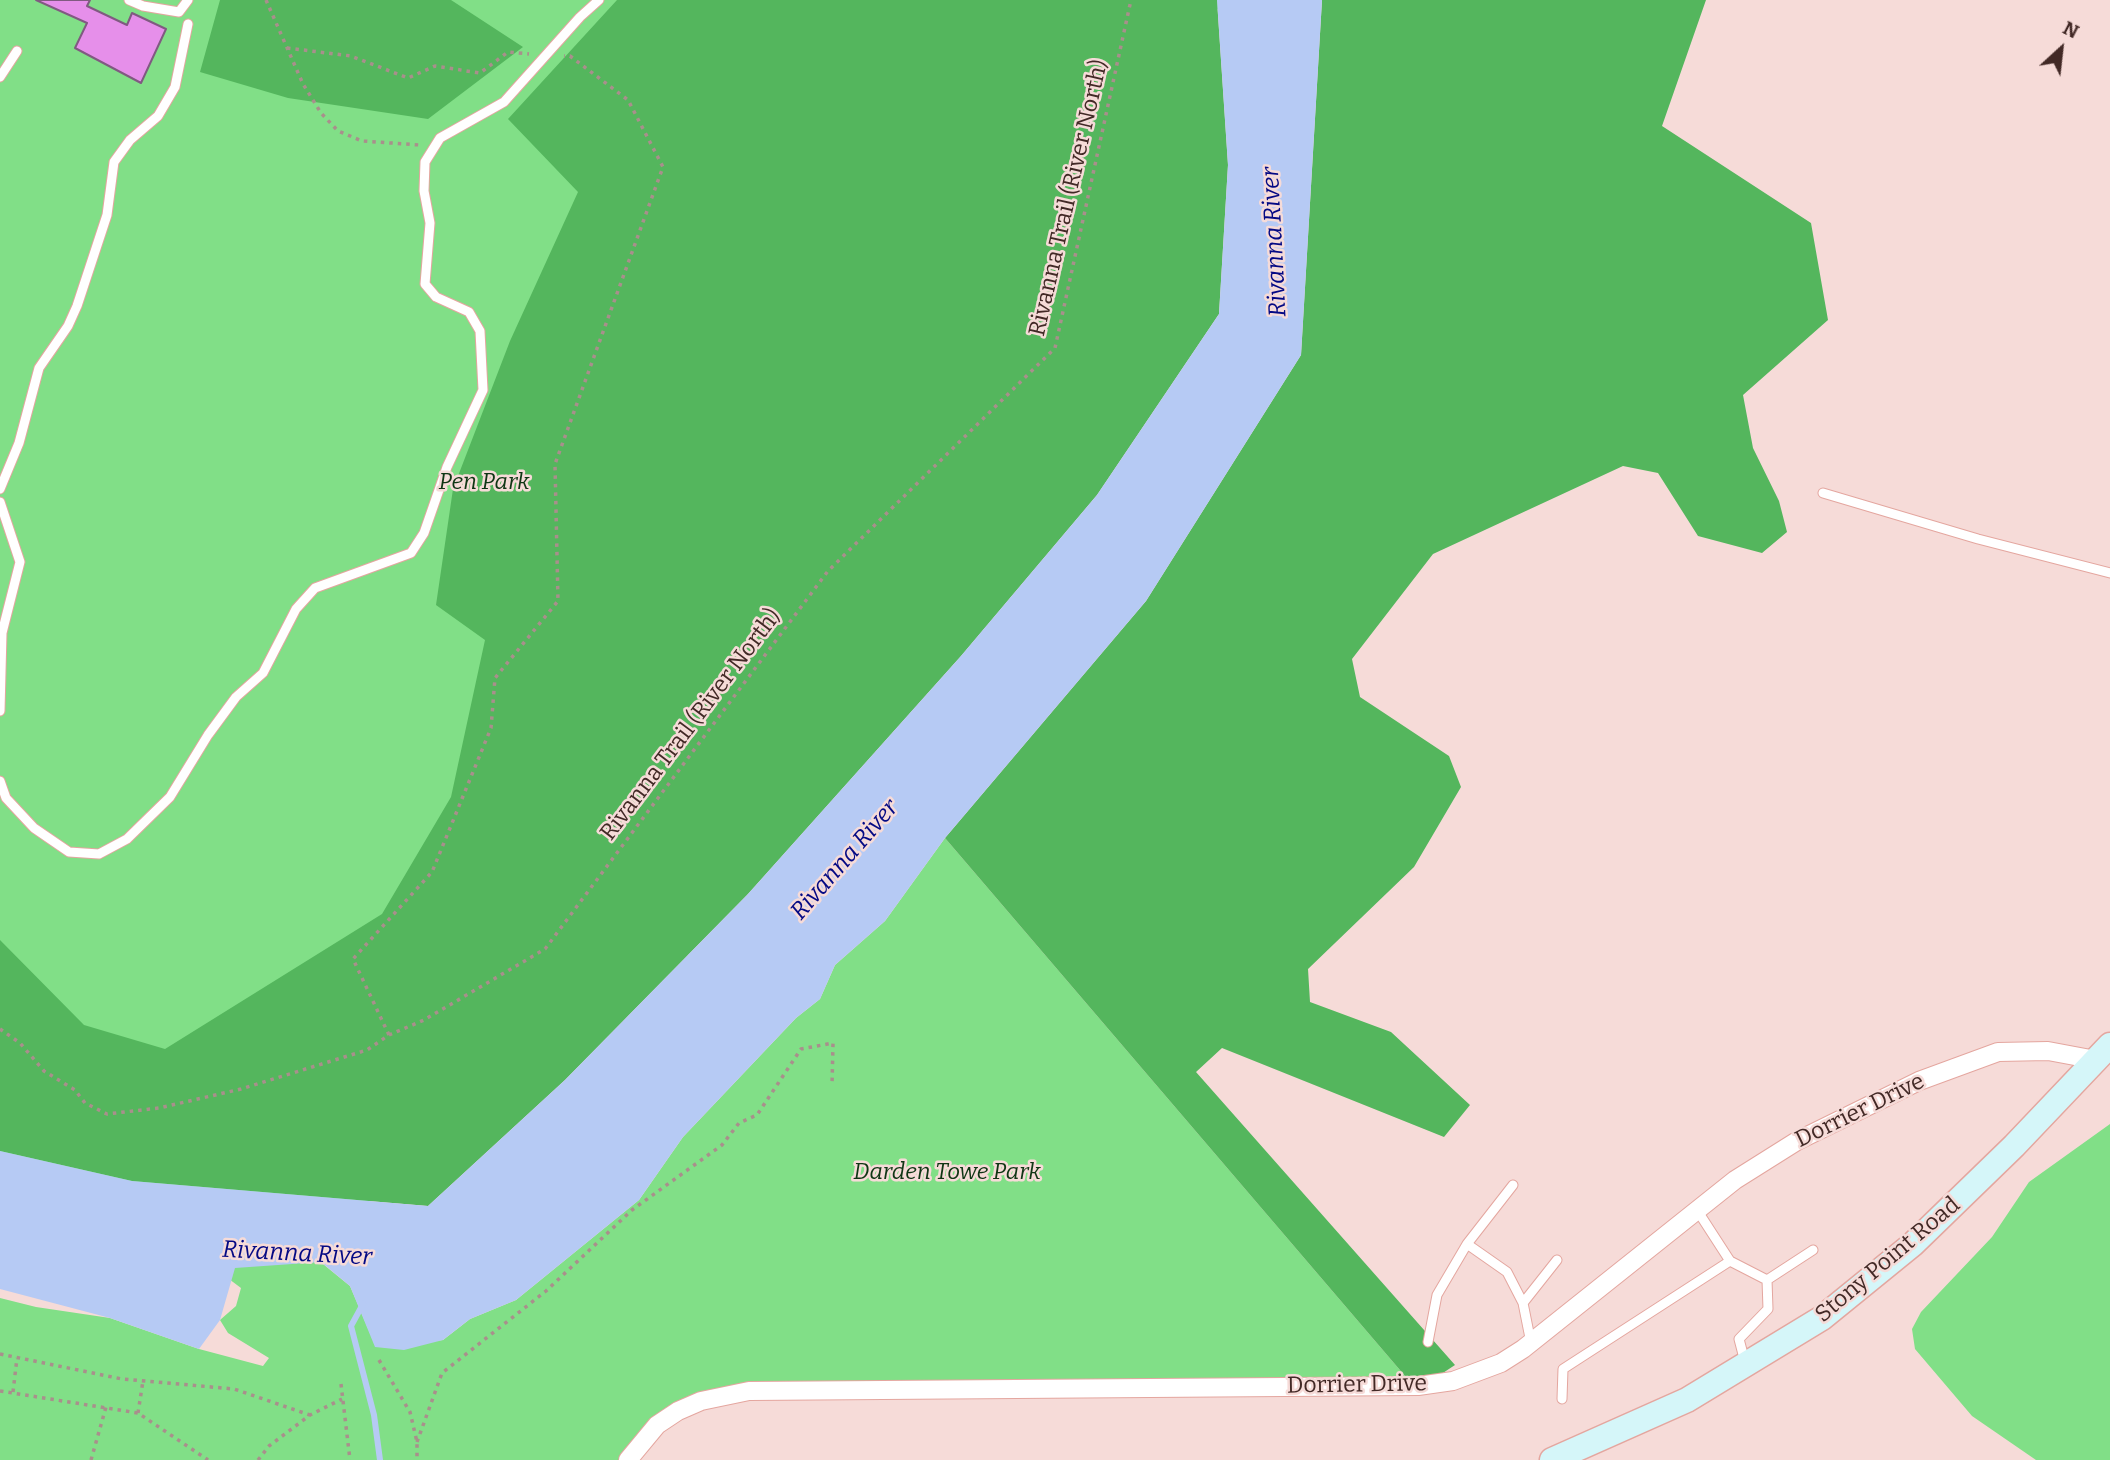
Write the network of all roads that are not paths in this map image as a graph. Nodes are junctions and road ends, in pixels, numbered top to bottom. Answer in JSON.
{"nodes":[{"id":1,"x":130,"y":0,"type":"edge"},
{"id":2,"x":188,"y":0,"type":"edge"},
{"id":3,"x":599,"y":0,"type":"edge"},
{"id":4,"x":188,"y":24,"type":"dead end"},
{"id":5,"x":18,"y":51,"type":"dead end"},
{"id":6,"x":0,"y":77,"type":"edge"},
{"id":7,"x":0,"y":489,"type":"edge"},
{"id":8,"x":1823,"y":494,"type":"dead end"},
{"id":9,"x":0,"y":502,"type":"edge"},
{"id":10,"x":2110,"y":573,"type":"edge"},
{"id":11,"x":0,"y":710,"type":"edge"},
{"id":12,"x":0,"y":781,"type":"edge"},
{"id":13,"x":2103,"y":1053,"type":"edge"},
{"id":14,"x":1513,"y":1185,"type":"dead end"},
{"id":15,"x":1698,"y":1210,"type":"junction"},
{"id":16,"x":1467,"y":1244,"type":"junction"},
{"id":17,"x":1813,"y":1250,"type":"dead end"},
{"id":18,"x":1557,"y":1260,"type":"dead end"},
{"id":19,"x":1730,"y":1261,"type":"junction"},
{"id":20,"x":1767,"y":1280,"type":"junction"},
{"id":21,"x":1523,"y":1303,"type":"junction"},
{"id":22,"x":1428,"y":1342,"type":"dead end"},
{"id":23,"x":1531,"y":1343,"type":"junction"},
{"id":24,"x":1746,"y":1366,"type":"junction"},
{"id":25,"x":1562,"y":1399,"type":"dead end"},
{"id":26,"x":628,"y":1460,"type":"edge"},
{"id":27,"x":1552,"y":1460,"type":"edge"}],
"edges":[{"from":1,"to":2,"type":"lane"},
{"from":3,"to":12,"type":"lane"},
{"from":4,"to":7,"type":"lane"},
{"from":5,"to":6,"type":"lane"},
{"from":8,"to":10,"type":"lane"},
{"from":9,"to":11,"type":"lane"},
{"from":13,"to":15,"type":"street","name":"Dorrier Drive"},
{"from":13,"to":24,"type":"main road","name":"Stony Point Road"},
{"from":14,"to":16,"type":"lane"},
{"from":15,"to":19,"type":"lane"},
{"from":15,"to":23,"type":"street","name":"Dorrier Drive"},
{"from":16,"to":21,"type":"lane"},
{"from":16,"to":22,"type":"lane"},
{"from":17,"to":20,"type":"lane"},
{"from":18,"to":21,"type":"lane"},
{"from":19,"to":20,"type":"lane"},
{"from":19,"to":25,"type":"lane"},
{"from":20,"to":24,"type":"lane"},
{"from":21,"to":23,"type":"lane"},
{"from":23,"to":26,"type":"street","name":"Dorrier Drive"},
{"from":24,"to":27,"type":"main road","name":"Stony Point Road"}]}
